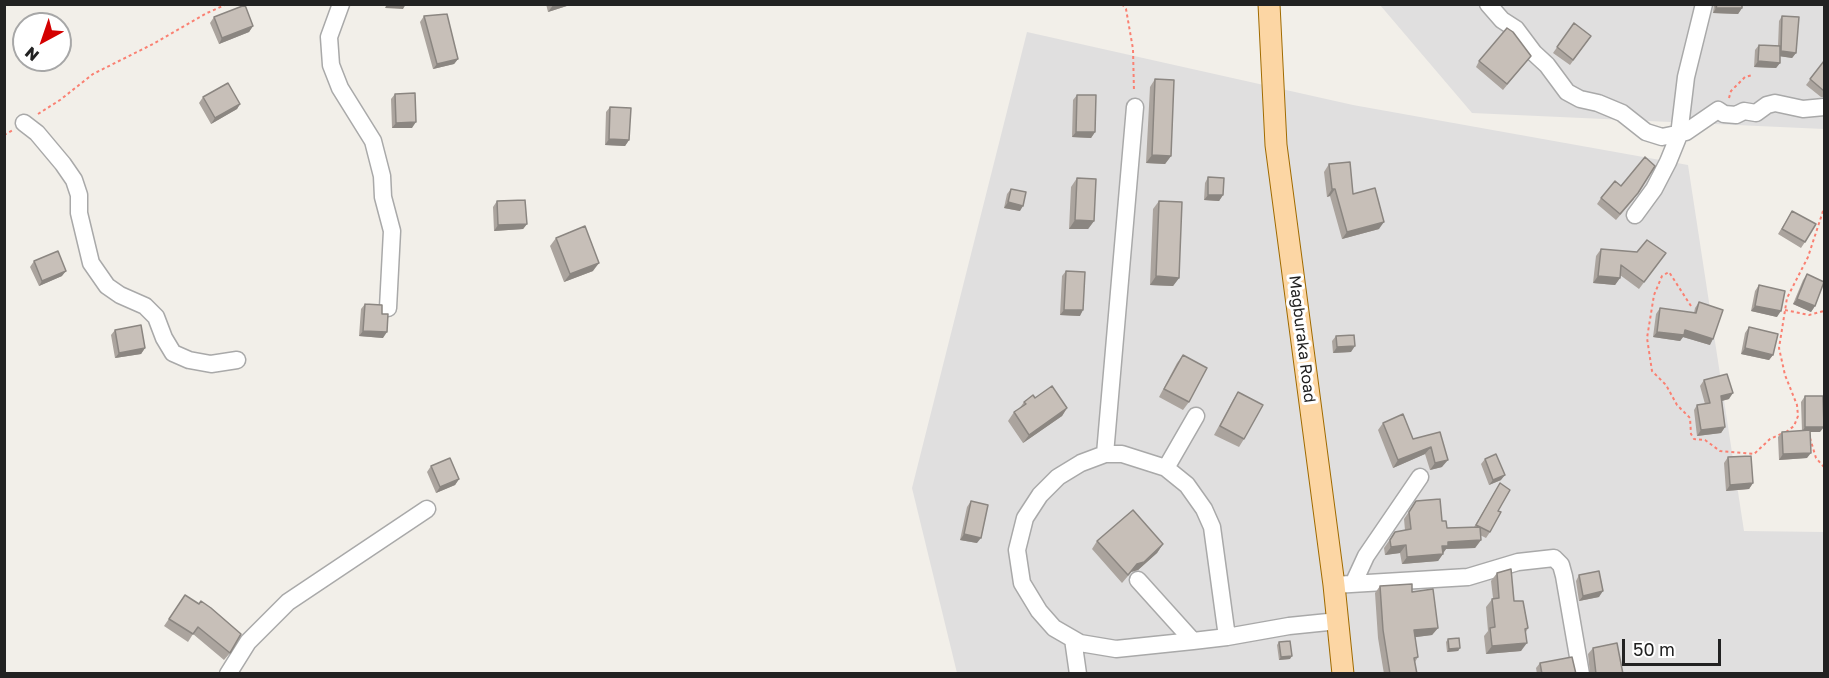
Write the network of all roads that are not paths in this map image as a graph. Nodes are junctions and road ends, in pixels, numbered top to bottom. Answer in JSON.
{"nodes":[{"id":1,"x":342,"y":4,"type":"edge"},
{"id":2,"x":1269,"y":4,"type":"edge"},
{"id":3,"x":1488,"y":4,"type":"edge"},
{"id":4,"x":1704,"y":4,"type":"edge"},
{"id":5,"x":1135,"y":107,"type":"road end"},
{"id":6,"x":1824,"y":107,"type":"edge"},
{"id":7,"x":24,"y":123,"type":"road end"},
{"id":8,"x":1679,"y":135,"type":"junction"},
{"id":9,"x":1635,"y":215,"type":"dead end"},
{"id":10,"x":388,"y":308,"type":"dead end"},
{"id":11,"x":237,"y":360,"type":"dead end"},
{"id":12,"x":1196,"y":416,"type":"dead end"},
{"id":13,"x":1105,"y":454,"type":"junction"},
{"id":14,"x":1166,"y":468,"type":"junction"},
{"id":15,"x":1420,"y":477,"type":"dead end"},
{"id":16,"x":427,"y":509,"type":"dead end"},
{"id":17,"x":1138,"y":580,"type":"dead end"},
{"id":18,"x":1344,"y":584,"type":"junction"},
{"id":19,"x":1338,"y":621,"type":"junction"},
{"id":20,"x":1227,"y":637,"type":"junction"},
{"id":21,"x":1073,"y":639,"type":"junction"},
{"id":22,"x":1193,"y":641,"type":"junction"},
{"id":23,"x":228,"y":674,"type":"edge"},
{"id":24,"x":1078,"y":674,"type":"edge"},
{"id":25,"x":1343,"y":674,"type":"edge"},
{"id":26,"x":1581,"y":674,"type":"edge"}],
"edges":[{"from":1,"to":10,"type":"street"},
{"from":2,"to":18,"type":"main road","name":"Magburaka Road"},
{"from":3,"to":8,"type":"street"},
{"from":4,"to":8,"type":"street"},
{"from":5,"to":13,"type":"street"},
{"from":6,"to":8,"type":"street"},
{"from":7,"to":11,"type":"street"},
{"from":8,"to":9,"type":"street"},
{"from":12,"to":14,"type":"street"},
{"from":13,"to":14,"type":"street"},
{"from":13,"to":21,"type":"street"},
{"from":14,"to":20,"type":"street"},
{"from":15,"to":18,"type":"street"},
{"from":16,"to":23,"type":"street"},
{"from":17,"to":22,"type":"street"},
{"from":18,"to":19,"type":"main road","name":"Magburaka Road"},
{"from":18,"to":26,"type":"street"},
{"from":19,"to":20,"type":"street"},
{"from":19,"to":25,"type":"main road","name":"Magburaka Road"},
{"from":20,"to":22,"type":"street"},
{"from":21,"to":22,"type":"street"},
{"from":21,"to":24,"type":"street"}]}
